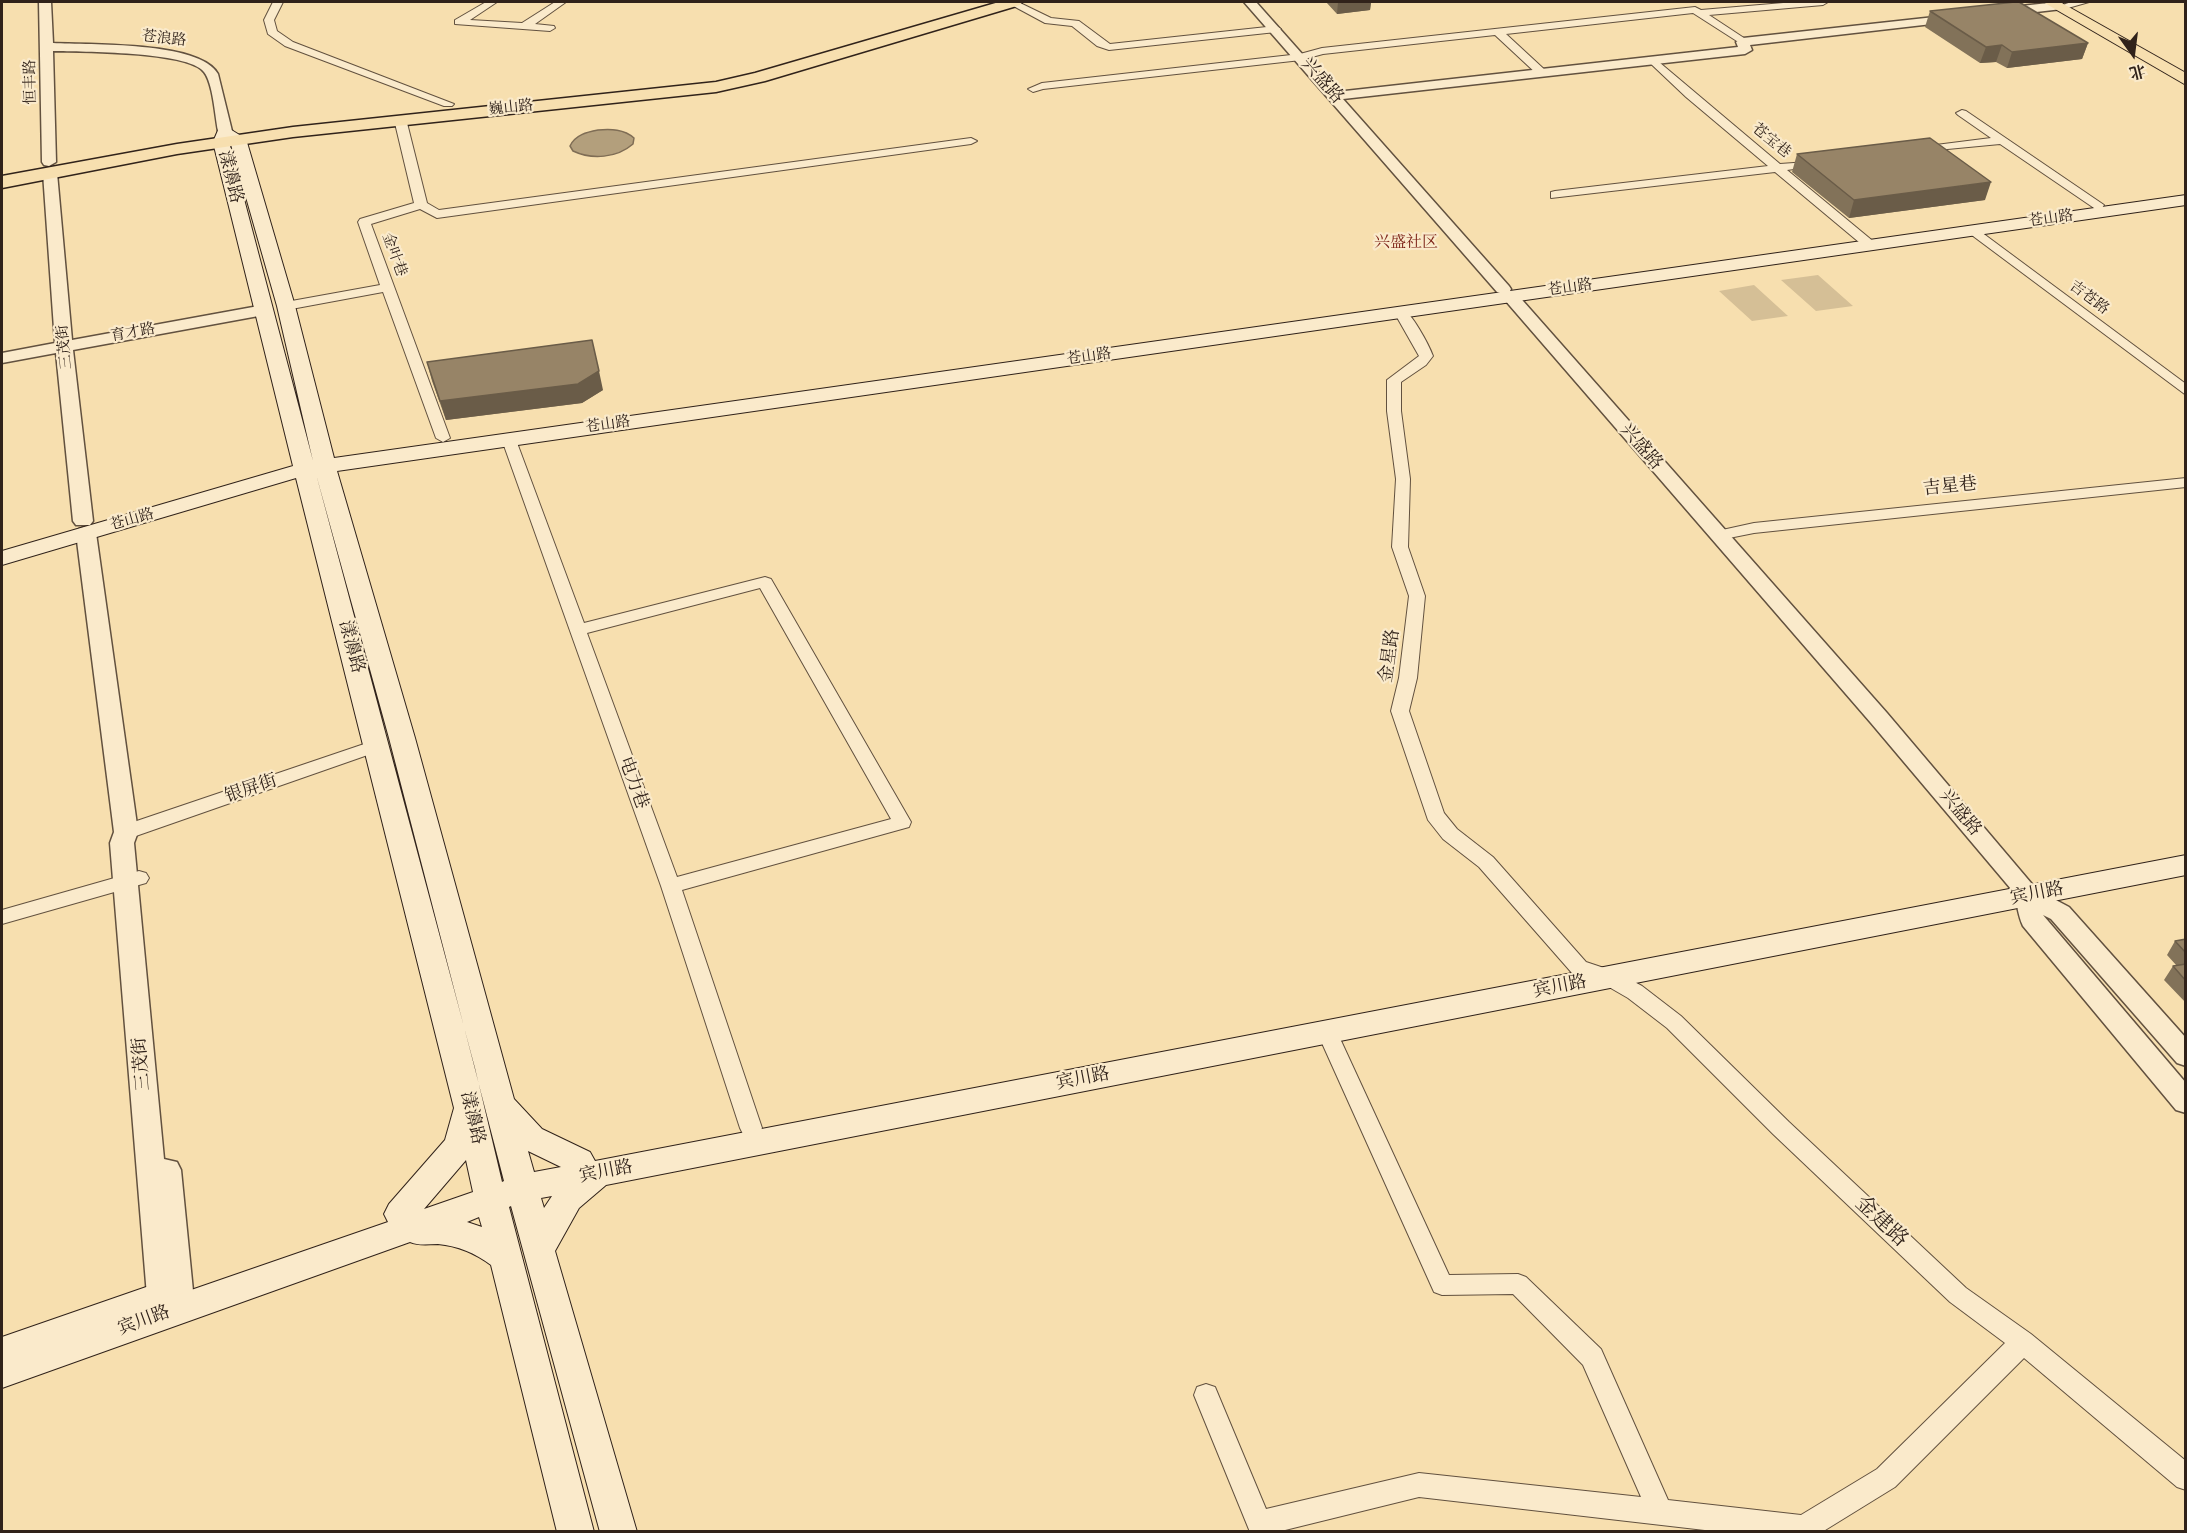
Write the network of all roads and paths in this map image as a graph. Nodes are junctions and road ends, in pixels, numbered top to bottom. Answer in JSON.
{"nodes":[{"id":1,"x":45,"y":2,"type":"edge"},
{"id":2,"x":278,"y":2,"type":"edge"},
{"id":3,"x":492,"y":2,"type":"edge"},
{"id":4,"x":561,"y":2,"type":"edge"},
{"id":5,"x":991,"y":2,"type":"edge"},
{"id":6,"x":1012,"y":2,"type":"edge"},
{"id":7,"x":1250,"y":2,"type":"edge"},
{"id":8,"x":1823,"y":2,"type":"edge"},
{"id":9,"x":2064,"y":3,"type":"edge"},
{"id":10,"x":1694,"y":9,"type":"edge"},
{"id":11,"x":523,"y":27,"type":"junction"},
{"id":12,"x":550,"y":28,"type":"dead end"},
{"id":13,"x":1276,"y":29,"type":"junction"},
{"id":14,"x":1499,"y":33,"type":"junction"},
{"id":15,"x":1743,"y":42,"type":"junction"},
{"id":16,"x":47,"y":47,"type":"junction"},
{"id":17,"x":1301,"y":57,"type":"junction"},
{"id":18,"x":1653,"y":60,"type":"junction"},
{"id":19,"x":2186,"y":72,"type":"edge"},
{"id":20,"x":1542,"y":73,"type":"junction"},
{"id":21,"x":2186,"y":80,"type":"edge"},
{"id":22,"x":733,"y":81,"type":"junction"},
{"id":23,"x":1033,"y":89,"type":"dead end"},
{"id":24,"x":657,"y":91,"type":"junction"},
{"id":25,"x":1335,"y":96,"type":"junction"},
{"id":26,"x":448,"y":104,"type":"junction"},
{"id":27,"x":1962,"y":113,"type":"dead end"},
{"id":28,"x":400,"y":119,"type":"junction"},
{"id":29,"x":228,"y":137,"type":"junction"},
{"id":30,"x":2001,"y":140,"type":"junction"},
{"id":31,"x":971,"y":141,"type":"dead end"},
{"id":32,"x":1908,"y":152,"type":"edge"},
{"id":33,"x":1826,"y":162,"type":"edge"},
{"id":34,"x":49,"y":167,"type":"junction"},
{"id":35,"x":1780,"y":168,"type":"junction"},
{"id":36,"x":2,"y":171,"type":"edge"},
{"id":37,"x":2,"y":182,"type":"edge"},
{"id":38,"x":2186,"y":193,"type":"edge"},
{"id":39,"x":1556,"y":195,"type":"dead end"},
{"id":40,"x":2186,"y":200,"type":"edge"},
{"id":41,"x":421,"y":205,"type":"junction"},
{"id":42,"x":2098,"y":205,"type":"junction"},
{"id":43,"x":1976,"y":230,"type":"junction"},
{"id":44,"x":1866,"y":242,"type":"junction"},
{"id":45,"x":388,"y":287,"type":"junction"},
{"id":46,"x":1507,"y":293,"type":"junction"},
{"id":47,"x":275,"y":308,"type":"junction"},
{"id":48,"x":1401,"y":312,"type":"junction"},
{"id":49,"x":64,"y":346,"type":"junction"},
{"id":50,"x":2,"y":358,"type":"edge"},
{"id":51,"x":2186,"y":384,"type":"edge"},
{"id":52,"x":2186,"y":391,"type":"edge"},
{"id":53,"x":443,"y":438,"type":"junction"},
{"id":54,"x":509,"y":440,"type":"junction"},
{"id":55,"x":314,"y":462,"type":"junction"},
{"id":56,"x":2186,"y":482,"type":"edge"},
{"id":57,"x":84,"y":527,"type":"junction"},
{"id":58,"x":1719,"y":535,"type":"junction"},
{"id":59,"x":2,"y":545,"type":"edge"},
{"id":60,"x":2,"y":558,"type":"edge"},
{"id":61,"x":577,"y":630,"type":"junction"},
{"id":62,"x":376,"y":746,"type":"junction"},
{"id":63,"x":126,"y":832,"type":"junction"},
{"id":64,"x":2186,"y":850,"type":"edge"},
{"id":65,"x":2186,"y":865,"type":"edge"},
{"id":66,"x":133,"y":880,"type":"junction"},
{"id":67,"x":671,"y":886,"type":"junction"},
{"id":68,"x":2023,"y":889,"type":"junction"},
{"id":69,"x":2,"y":916,"type":"edge"},
{"id":70,"x":1579,"y":968,"type":"junction"},
{"id":71,"x":1609,"y":977,"type":"junction"},
{"id":72,"x":1327,"y":1032,"type":"junction"},
{"id":73,"x":2186,"y":1056,"type":"edge"},
{"id":74,"x":2186,"y":1102,"type":"edge"},
{"id":75,"x":500,"y":1104,"type":"junction"},
{"id":76,"x":469,"y":1106,"type":"junction"},
{"id":77,"x":751,"y":1128,"type":"junction"},
{"id":78,"x":590,"y":1167,"type":"junction"},
{"id":79,"x":521,"y":1180,"type":"junction"},
{"id":80,"x":489,"y":1191,"type":"junction"},
{"id":81,"x":397,"y":1223,"type":"junction"},
{"id":82,"x":540,"y":1251,"type":"junction"},
{"id":83,"x":507,"y":1257,"type":"junction"},
{"id":84,"x":170,"y":1294,"type":"junction"},
{"id":85,"x":2023,"y":1342,"type":"junction"},
{"id":86,"x":2,"y":1352,"type":"edge"},
{"id":87,"x":2,"y":1372,"type":"edge"},
{"id":88,"x":1206,"y":1395,"type":"dead end"},
{"id":89,"x":2186,"y":1478,"type":"edge"},
{"id":90,"x":1661,"y":1513,"type":"junction"},
{"id":91,"x":576,"y":1532,"type":"edge"},
{"id":92,"x":619,"y":1532,"type":"edge"}],
"edges":[{"from":1,"to":16,"type":"street","name":"恒丰路"},
{"from":2,"to":26,"type":"street"},
{"from":3,"to":11,"type":"street"},
{"from":4,"to":11,"type":"street"},
{"from":5,"to":22,"type":"highway","name":"巍山路"},
{"from":6,"to":13,"type":"street"},
{"from":6,"to":22,"type":"highway","name":"巍山路"},
{"from":7,"to":13,"type":"street","name":"兴盛路"},
{"from":8,"to":10,"type":"street"},
{"from":9,"to":15,"type":"street"},
{"from":9,"to":19,"type":"main road"},
{"from":9,"to":21,"type":"main road"},
{"from":10,"to":14,"type":"street"},
{"from":10,"to":15,"type":"street"},
{"from":11,"to":12,"type":"street"},
{"from":13,"to":17,"type":"street","name":"兴盛路"},
{"from":14,"to":17,"type":"street"},
{"from":14,"to":20,"type":"street"},
{"from":15,"to":18,"type":"street"},
{"from":16,"to":29,"type":"street","name":"苍浪路"},
{"from":16,"to":34,"type":"street","name":"恒丰路"},
{"from":17,"to":23,"type":"street"},
{"from":17,"to":25,"type":"street","name":"兴盛路"},
{"from":18,"to":20,"type":"street"},
{"from":18,"to":35,"type":"street","name":"苍宝巷"},
{"from":20,"to":25,"type":"street"},
{"from":22,"to":24,"type":"highway","name":"巍山路"},
{"from":24,"to":26,"type":"highway","name":"巍山路"},
{"from":24,"to":28,"type":"highway","name":"巍山路"},
{"from":25,"to":46,"type":"street","name":"兴盛路"},
{"from":26,"to":29,"type":"highway","name":"巍山路"},
{"from":27,"to":30,"type":"street"},
{"from":28,"to":29,"type":"highway","name":"巍山路"},
{"from":28,"to":41,"type":"street"},
{"from":29,"to":34,"type":"highway","name":"巍山路"},
{"from":29,"to":47,"type":"main road","name":"漾濞路"},
{"from":30,"to":32,"type":"street"},
{"from":30,"to":42,"type":"street"},
{"from":31,"to":41,"type":"street"},
{"from":33,"to":35,"type":"street"},
{"from":34,"to":36,"type":"highway","name":"巍山路"},
{"from":34,"to":37,"type":"highway","name":"巍山路"},
{"from":34,"to":49,"type":"street","name":"三茂街"},
{"from":35,"to":39,"type":"street"},
{"from":35,"to":44,"type":"street","name":"苍宝巷"},
{"from":38,"to":42,"type":"main road","name":"苍山路"},
{"from":40,"to":43,"type":"main road","name":"苍山路"},
{"from":41,"to":45,"type":"street","name":"金叶巷"},
{"from":42,"to":44,"type":"main road","name":"苍山路"},
{"from":43,"to":44,"type":"main road","name":"苍山路"},
{"from":43,"to":51,"type":"street","name":"吉苍路"},
{"from":43,"to":52,"type":"street","name":"吉苍路"},
{"from":44,"to":46,"type":"main road","name":"苍山路"},
{"from":45,"to":47,"type":"street","name":"育才路"},
{"from":45,"to":53,"type":"street","name":"金叶巷"},
{"from":46,"to":48,"type":"main road","name":"苍山路"},
{"from":46,"to":53,"type":"main road","name":"苍山路"},
{"from":46,"to":58,"type":"street","name":"兴盛路"},
{"from":47,"to":49,"type":"street","name":"育才路"},
{"from":47,"to":55,"type":"main road","name":"漾濞路"},
{"from":48,"to":54,"type":"main road","name":"苍山路"},
{"from":48,"to":70,"type":"street","name":"金星路"},
{"from":49,"to":50,"type":"street","name":"育才路"},
{"from":49,"to":57,"type":"street","name":"三茂街"},
{"from":53,"to":55,"type":"main road","name":"苍山路"},
{"from":54,"to":55,"type":"main road","name":"苍山路"},
{"from":54,"to":61,"type":"street","name":"电力巷"},
{"from":55,"to":57,"type":"main road","name":"苍山路"},
{"from":55,"to":62,"type":"main road","name":"漾濞路"},
{"from":55,"to":75,"type":"main road","name":"漾濞路"},
{"from":56,"to":58,"type":"street","name":"吉星巷"},
{"from":57,"to":59,"type":"main road","name":"苍山路"},
{"from":57,"to":60,"type":"main road","name":"苍山路"},
{"from":57,"to":63,"type":"street","name":"三茂街"},
{"from":58,"to":68,"type":"street","name":"兴盛路"},
{"from":61,"to":67,"type":"street","name":"电力巷"},
{"from":61,"to":67,"type":"street"},
{"from":62,"to":63,"type":"street","name":"银屏街"},
{"from":62,"to":76,"type":"main road","name":"漾濞路"},
{"from":63,"to":66,"type":"street","name":"三茂街"},
{"from":64,"to":68,"type":"main road","name":"宾川路"},
{"from":65,"to":68,"type":"main road","name":"宾川路"},
{"from":66,"to":69,"type":"street"},
{"from":66,"to":84,"type":"street","name":"三茂街"},
{"from":67,"to":77,"type":"street","name":"电力巷"},
{"from":68,"to":70,"type":"main road","name":"宾川路"},
{"from":68,"to":71,"type":"main road","name":"宾川路"},
{"from":68,"to":73,"type":"street","name":"兴盛路"},
{"from":68,"to":74,"type":"street","name":"兴盛路"},
{"from":70,"to":71,"type":"street","name":"金建路"},
{"from":70,"to":77,"type":"main road","name":"宾川路"},
{"from":71,"to":72,"type":"main road","name":"宾川路"},
{"from":71,"to":85,"type":"street","name":"金建路"},
{"from":72,"to":78,"type":"main road","name":"宾川路"},
{"from":72,"to":90,"type":"street"},
{"from":75,"to":78,"type":"main road"},
{"from":75,"to":79,"type":"main road","name":"漾濞路"},
{"from":76,"to":80,"type":"main road","name":"漾濞路"},
{"from":76,"to":81,"type":"main road"},
{"from":77,"to":78,"type":"main road","name":"宾川路"},
{"from":78,"to":79,"type":"main road","name":"宾川路"},
{"from":78,"to":82,"type":"main road"},
{"from":79,"to":80,"type":"main road","name":"宾川路"},
{"from":79,"to":82,"type":"main road","name":"漾濞路"},
{"from":80,"to":81,"type":"main road","name":"宾川路"},
{"from":80,"to":83,"type":"main road","name":"漾濞路"},
{"from":81,"to":83,"type":"main road"},
{"from":81,"to":84,"type":"main road","name":"宾川路"},
{"from":81,"to":87,"type":"main road","name":"宾川路"},
{"from":82,"to":92,"type":"main road","name":"漾濞路"},
{"from":83,"to":91,"type":"main road","name":"漾濞路"},
{"from":84,"to":86,"type":"main road","name":"宾川路"},
{"from":85,"to":89,"type":"street","name":"金建路"},
{"from":85,"to":90,"type":"street"},
{"from":88,"to":90,"type":"street"}]}
